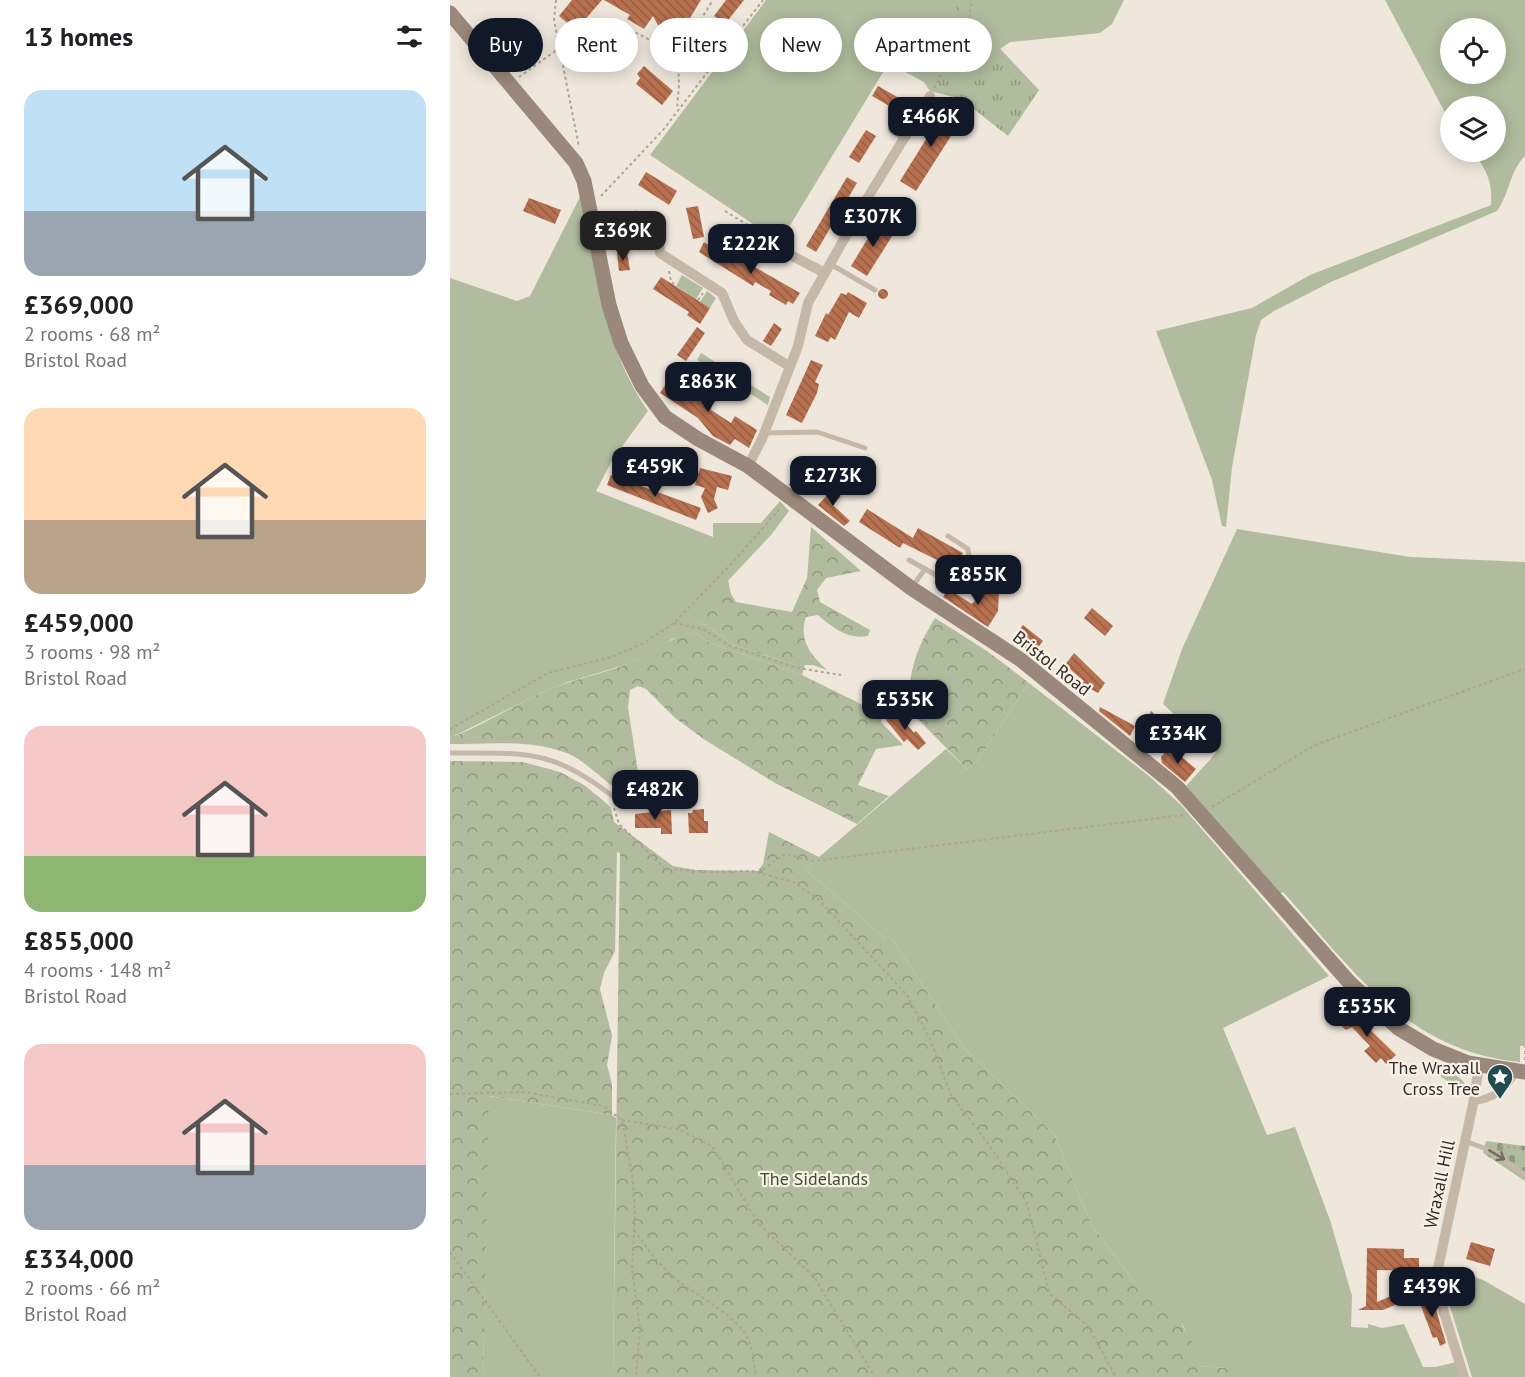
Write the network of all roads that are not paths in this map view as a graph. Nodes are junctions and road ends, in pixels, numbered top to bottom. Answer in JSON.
{"nodes":[{"id":1,"x":450,"y":13,"type":"edge"},
{"id":2,"x":930,"y":96,"type":"road end"},
{"id":3,"x":893,"y":129,"type":"dead end"},
{"id":4,"x":906,"y":136,"type":"junction"},
{"id":5,"x":636,"y":213,"type":"dead end"},
{"id":6,"x":658,"y":229,"type":"joint"},
{"id":7,"x":767,"y":247,"type":"road end"},
{"id":8,"x":828,"y":268,"type":"junction"},
{"id":9,"x":875,"y":290,"type":"dead end"},
{"id":10,"x":789,"y":366,"type":"junction"},
{"id":11,"x":765,"y":433,"type":"junction"},
{"id":12,"x":865,"y":448,"type":"dead end"},
{"id":13,"x":748,"y":466,"type":"junction"},
{"id":14,"x":948,"y":536,"type":"dead end"},
{"id":15,"x":909,"y":560,"type":"dead end"},
{"id":16,"x":925,"y":569,"type":"junction"},
{"id":17,"x":911,"y":588,"type":"junction"},
{"id":18,"x":450,"y":753,"type":"edge"},
{"id":19,"x":619,"y":801,"type":"dead end"},
{"id":20,"x":1479,"y":1066,"type":"junction"},
{"id":21,"x":1521,"y":1071,"type":"edge"},
{"id":22,"x":1474,"y":1101,"type":"junction"},
{"id":23,"x":1465,"y":1141,"type":"junction"},
{"id":24,"x":1525,"y":1175,"type":"edge"},
{"id":25,"x":1464,"y":1377,"type":"edge"}],
"edges":[{"from":1,"to":13,"type":"main road","name":"Bristol Road"},
{"from":2,"to":4,"type":"street"},
{"from":3,"to":4,"type":"street"},
{"from":4,"to":8,"type":"street"},
{"from":5,"to":6,"type":"lane"},
{"from":6,"to":10,"type":"street"},
{"from":7,"to":8,"type":"street"},
{"from":8,"to":9,"type":"lane"},
{"from":8,"to":10,"type":"street"},
{"from":10,"to":11,"type":"street"},
{"from":11,"to":12,"type":"lane"},
{"from":11,"to":13,"type":"street"},
{"from":13,"to":17,"type":"main road","name":"Bristol Road"},
{"from":14,"to":16,"type":"lane"},
{"from":15,"to":16,"type":"lane"},
{"from":16,"to":17,"type":"lane"},
{"from":17,"to":20,"type":"main road","name":"Bristol Road"},
{"from":18,"to":19,"type":"lane"},
{"from":20,"to":21,"type":"main road","name":"Bristol Road"},
{"from":20,"to":22,"type":"street","name":"Wraxall Hill"},
{"from":21,"to":22,"type":"street"},
{"from":22,"to":23,"type":"street","name":"Wraxall Hill"},
{"from":23,"to":24,"type":"lane","one_way":true},
{"from":23,"to":25,"type":"street","name":"Wraxall Hill"}]}
